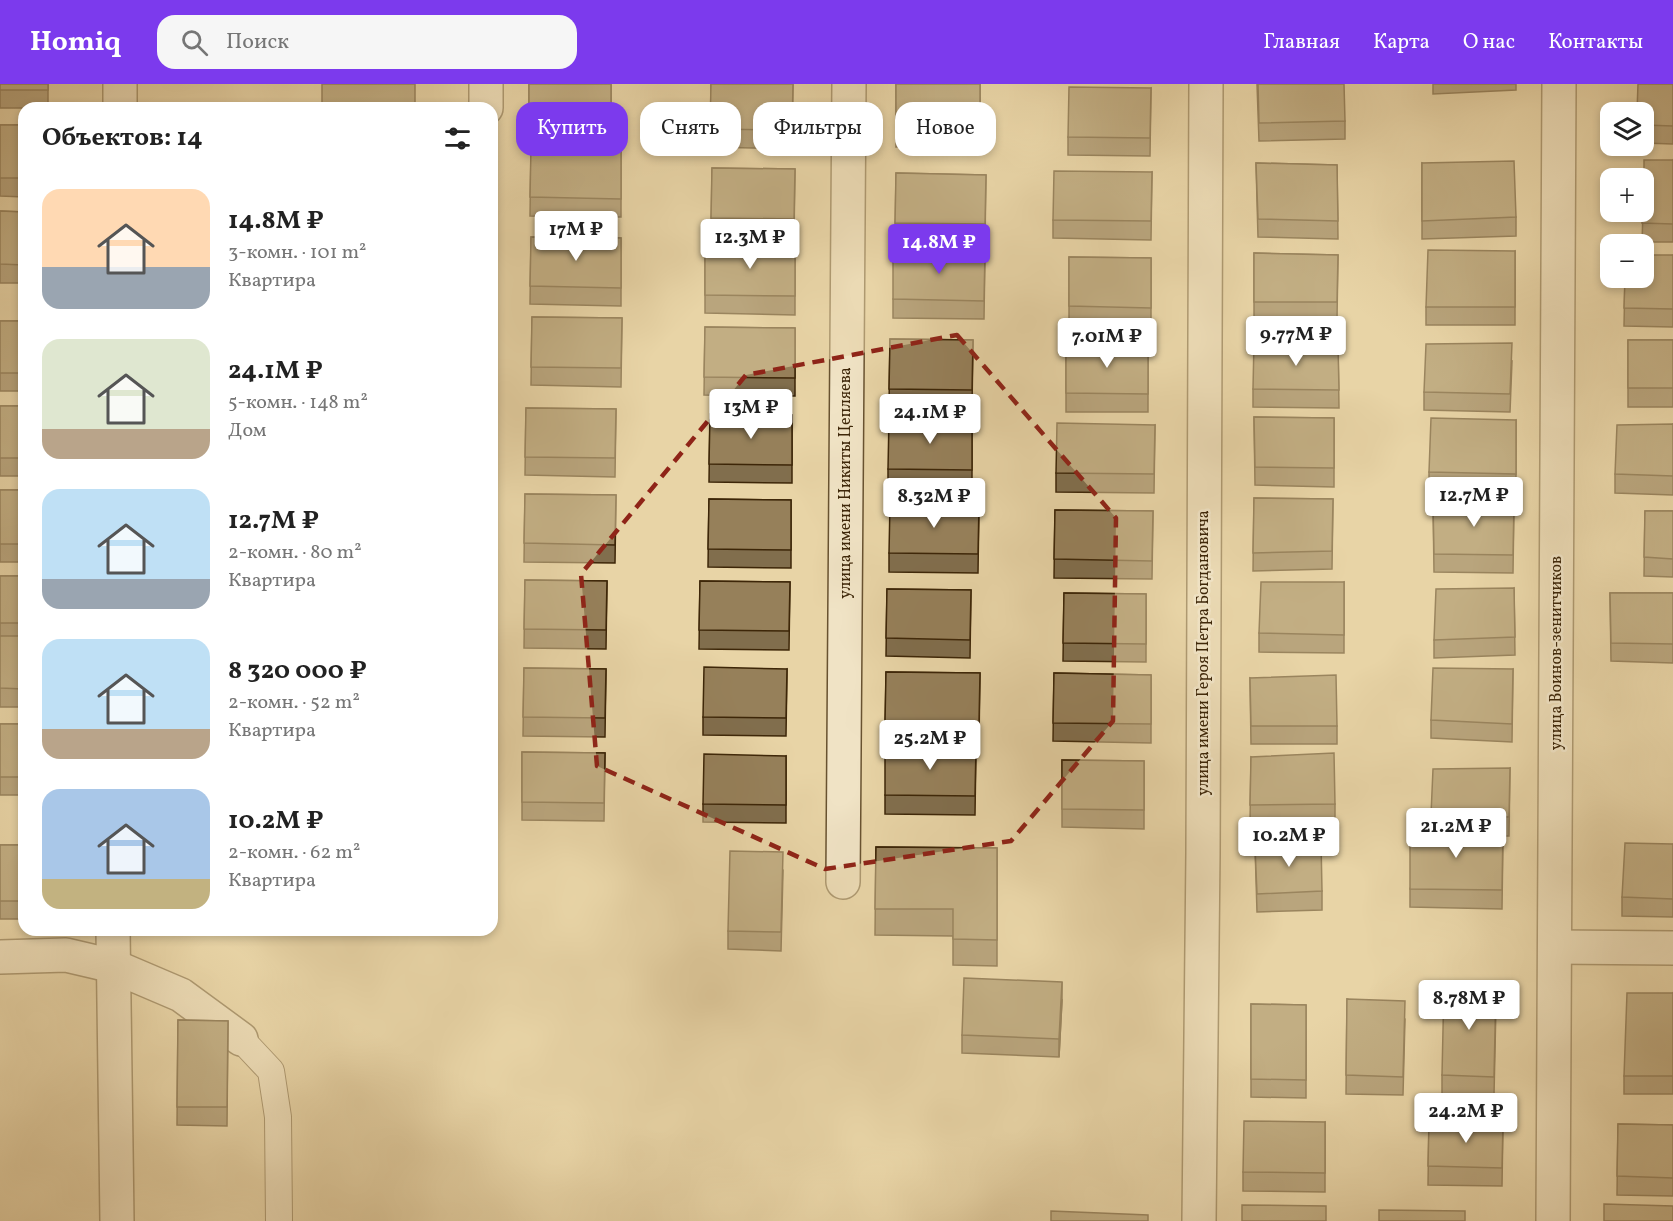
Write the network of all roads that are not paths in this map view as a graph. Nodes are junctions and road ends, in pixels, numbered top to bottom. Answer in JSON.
{"nodes":[{"id":1,"x":120,"y":84,"type":"edge"},
{"id":2,"x":486,"y":84,"type":"edge"},
{"id":3,"x":849,"y":84,"type":"edge"},
{"id":4,"x":1206,"y":84,"type":"edge"},
{"id":5,"x":1559,"y":84,"type":"edge"},
{"id":6,"x":120,"y":102,"type":"edge"},
{"id":7,"x":486,"y":102,"type":"edge"},
{"id":8,"x":843,"y":882,"type":"dead end"},
{"id":9,"x":113,"y":936,"type":"edge"},
{"id":10,"x":1556,"y":947,"type":"junction"},
{"id":11,"x":1673,"y":948,"type":"edge"},
{"id":12,"x":0,"y":957,"type":"edge"},
{"id":13,"x":113,"y":966,"type":"junction"},
{"id":14,"x":241,"y":1039,"type":"joint"},
{"id":15,"x":117,"y":1221,"type":"edge"},
{"id":16,"x":279,"y":1221,"type":"edge"},
{"id":17,"x":1199,"y":1221,"type":"edge"},
{"id":18,"x":1553,"y":1221,"type":"edge"}],
"edges":[{"from":1,"to":6,"type":"street"},
{"from":2,"to":7,"type":"street"},
{"from":3,"to":8,"type":"street","name":"улица имени Никиты Цепляева"},
{"from":4,"to":17,"type":"street","name":"улица имени Героя Петра Богдановича"},
{"from":5,"to":10,"type":"street","name":"улица Воинов-зенитчиков"},
{"from":9,"to":13,"type":"street"},
{"from":10,"to":11,"type":"street"},
{"from":10,"to":18,"type":"street","name":"улица Воинов-зенитчиков"},
{"from":12,"to":13,"type":"street"},
{"from":13,"to":14,"type":"street"},
{"from":13,"to":15,"type":"street"},
{"from":14,"to":16,"type":"lane"}]}
